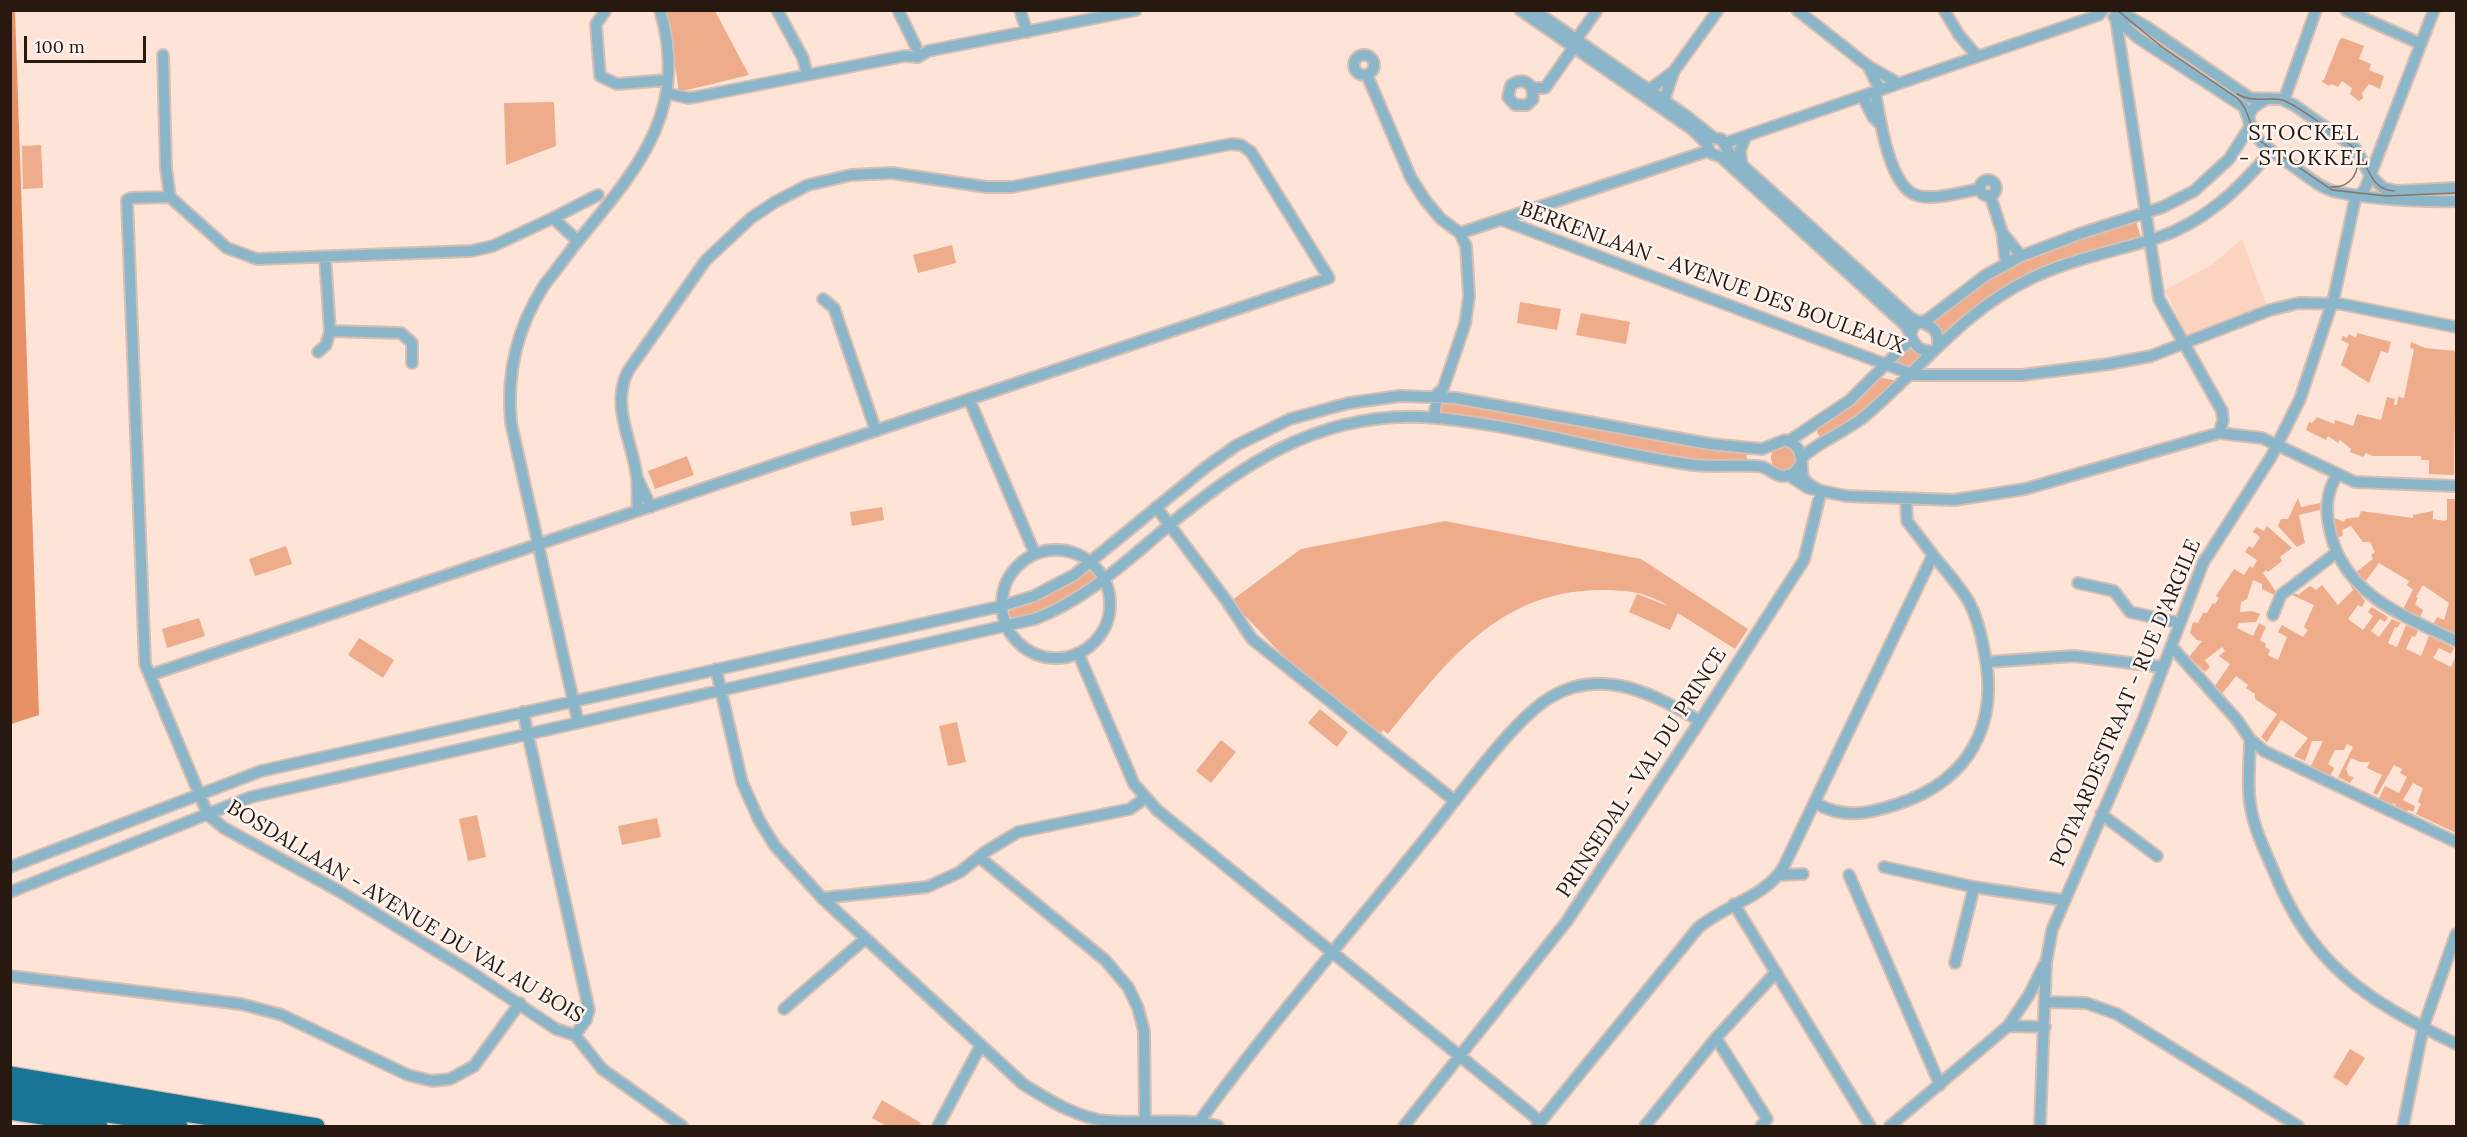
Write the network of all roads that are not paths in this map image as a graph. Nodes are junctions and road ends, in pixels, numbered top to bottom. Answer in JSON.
{"nodes":[{"id":1,"x":606,"y":10,"type":"edge"},
{"id":2,"x":660,"y":10,"type":"edge"},
{"id":3,"x":777,"y":10,"type":"edge"},
{"id":4,"x":898,"y":10,"type":"edge"},
{"id":5,"x":1020,"y":10,"type":"edge"},
{"id":6,"x":1520,"y":10,"type":"edge"},
{"id":7,"x":1534,"y":10,"type":"edge"},
{"id":8,"x":1597,"y":10,"type":"edge"},
{"id":9,"x":1718,"y":10,"type":"edge"},
{"id":10,"x":1797,"y":10,"type":"edge"},
{"id":11,"x":1944,"y":10,"type":"edge"},
{"id":12,"x":2103,"y":10,"type":"edge"},
{"id":13,"x":2108,"y":10,"type":"edge"},
{"id":14,"x":2316,"y":10,"type":"edge"},
{"id":15,"x":2346,"y":10,"type":"edge"},
{"id":16,"x":2434,"y":10,"type":"edge"},
{"id":17,"x":1132,"y":11,"type":"edge"},
{"id":18,"x":2116,"y":15,"type":"edge"},
{"id":19,"x":1027,"y":32,"type":"junction"},
{"id":20,"x":1959,"y":35,"type":"junction"},
{"id":21,"x":1575,"y":43,"type":"junction"},
{"id":22,"x":2421,"y":45,"type":"junction"},
{"id":23,"x":916,"y":47,"type":"junction"},
{"id":24,"x":928,"y":51,"type":"junction"},
{"id":25,"x":163,"y":55,"type":"dead end"},
{"id":26,"x":904,"y":56,"type":"junction"},
{"id":27,"x":1977,"y":56,"type":"junction"},
{"id":28,"x":1960,"y":62,"type":"junction"},
{"id":29,"x":1868,"y":66,"type":"junction"},
{"id":30,"x":1674,"y":71,"type":"junction"},
{"id":31,"x":807,"y":75,"type":"junction"},
{"id":32,"x":1367,"y":75,"type":"dead end"},
{"id":33,"x":667,"y":80,"type":"junction"},
{"id":34,"x":1898,"y":83,"type":"junction"},
{"id":35,"x":1532,"y":88,"type":"dead end"},
{"id":36,"x":1648,"y":90,"type":"junction"},
{"id":37,"x":1877,"y":91,"type":"junction"},
{"id":38,"x":666,"y":93,"type":"junction"},
{"id":39,"x":1863,"y":97,"type":"junction"},
{"id":40,"x":2269,"y":99,"type":"junction"},
{"id":41,"x":1664,"y":100,"type":"junction"},
{"id":42,"x":2284,"y":100,"type":"junction"},
{"id":43,"x":1880,"y":124,"type":"junction"},
{"id":44,"x":2251,"y":124,"type":"junction"},
{"id":45,"x":1693,"y":130,"type":"junction"},
{"id":46,"x":1746,"y":136,"type":"junction"},
{"id":47,"x":1716,"y":146,"type":"junction"},
{"id":48,"x":2271,"y":150,"type":"junction"},
{"id":49,"x":1688,"y":157,"type":"junction"},
{"id":50,"x":1742,"y":165,"type":"junction"},
{"id":51,"x":2370,"y":175,"type":"junction"},
{"id":52,"x":2457,"y":188,"type":"edge"},
{"id":53,"x":598,"y":195,"type":"dead end"},
{"id":54,"x":2358,"y":195,"type":"junction"},
{"id":55,"x":170,"y":196,"type":"junction"},
{"id":56,"x":2457,"y":201,"type":"edge"},
{"id":57,"x":2145,"y":213,"type":"junction"},
{"id":58,"x":553,"y":218,"type":"junction"},
{"id":59,"x":1502,"y":220,"type":"junction"},
{"id":60,"x":2002,"y":232,"type":"junction"},
{"id":61,"x":1460,"y":233,"type":"junction"},
{"id":62,"x":2150,"y":240,"type":"junction"},
{"id":63,"x":578,"y":241,"type":"junction"},
{"id":64,"x":2021,"y":256,"type":"junction"},
{"id":65,"x":325,"y":257,"type":"junction"},
{"id":66,"x":2006,"y":264,"type":"junction"},
{"id":67,"x":823,"y":299,"type":"dead end"},
{"id":68,"x":2332,"y":303,"type":"junction"},
{"id":69,"x":1920,"y":322,"type":"junction"},
{"id":70,"x":2457,"y":327,"type":"edge"},
{"id":71,"x":330,"y":331,"type":"junction"},
{"id":72,"x":1910,"y":335,"type":"junction"},
{"id":73,"x":2184,"y":343,"type":"junction"},
{"id":74,"x":1934,"y":347,"type":"junction"},
{"id":75,"x":318,"y":352,"type":"dead end"},
{"id":76,"x":412,"y":363,"type":"dead end"},
{"id":77,"x":1886,"y":364,"type":"junction"},
{"id":78,"x":1909,"y":372,"type":"junction"},
{"id":79,"x":1436,"y":396,"type":"junction"},
{"id":80,"x":969,"y":399,"type":"junction"},
{"id":81,"x":1434,"y":418,"type":"junction"},
{"id":82,"x":876,"y":431,"type":"junction"},
{"id":83,"x":2219,"y":433,"type":"junction"},
{"id":84,"x":1789,"y":441,"type":"junction"},
{"id":85,"x":2277,"y":446,"type":"junction"},
{"id":86,"x":1769,"y":447,"type":"junction"},
{"id":87,"x":1800,"y":462,"type":"junction"},
{"id":88,"x":1768,"y":468,"type":"junction"},
{"id":89,"x":2337,"y":474,"type":"junction"},
{"id":90,"x":1788,"y":475,"type":"junction"},
{"id":91,"x":637,"y":477,"type":"junction"},
{"id":92,"x":2457,"y":486,"type":"edge"},
{"id":93,"x":1821,"y":491,"type":"junction"},
{"id":94,"x":1906,"y":500,"type":"junction"},
{"id":95,"x":651,"y":507,"type":"junction"},
{"id":96,"x":1156,"y":507,"type":"junction"},
{"id":97,"x":638,"y":511,"type":"junction"},
{"id":98,"x":1169,"y":525,"type":"junction"},
{"id":99,"x":538,"y":545,"type":"junction"},
{"id":100,"x":2336,"y":553,"type":"junction"},
{"id":101,"x":1035,"y":554,"type":"junction"},
{"id":102,"x":1933,"y":555,"type":"junction"},
{"id":103,"x":1090,"y":563,"type":"junction"},
{"id":104,"x":1104,"y":581,"type":"junction"},
{"id":105,"x":2078,"y":583,"type":"dead end"},
{"id":106,"x":1002,"y":606,"type":"junction"},
{"id":107,"x":2273,"y":615,"type":"dead end"},
{"id":108,"x":2180,"y":623,"type":"junction"},
{"id":109,"x":1007,"y":626,"type":"junction"},
{"id":110,"x":2457,"y":642,"type":"edge"},
{"id":111,"x":2171,"y":646,"type":"junction"},
{"id":112,"x":1078,"y":653,"type":"junction"},
{"id":113,"x":1987,"y":662,"type":"junction"},
{"id":114,"x":2163,"y":666,"type":"junction"},
{"id":115,"x":716,"y":669,"type":"junction"},
{"id":116,"x":150,"y":675,"type":"junction"},
{"id":117,"x":721,"y":690,"type":"junction"},
{"id":118,"x":573,"y":701,"type":"junction"},
{"id":119,"x":523,"y":712,"type":"junction"},
{"id":120,"x":1700,"y":721,"type":"junction"},
{"id":121,"x":578,"y":722,"type":"junction"},
{"id":122,"x":527,"y":732,"type":"junction"},
{"id":123,"x":2250,"y":739,"type":"junction"},
{"id":124,"x":198,"y":793,"type":"junction"},
{"id":125,"x":1145,"y":798,"type":"junction"},
{"id":126,"x":1455,"y":801,"type":"junction"},
{"id":127,"x":1815,"y":803,"type":"junction"},
{"id":128,"x":206,"y":813,"type":"junction"},
{"id":129,"x":2101,"y":814,"type":"junction"},
{"id":130,"x":2457,"y":842,"type":"edge"},
{"id":131,"x":50,"y":852,"type":"junction"},
{"id":132,"x":2157,"y":856,"type":"dead end"},
{"id":133,"x":979,"y":857,"type":"junction"},
{"id":134,"x":10,"y":867,"type":"edge"},
{"id":135,"x":1884,"y":867,"type":"dead end"},
{"id":136,"x":58,"y":872,"type":"junction"},
{"id":137,"x":1803,"y":874,"type":"dead end"},
{"id":138,"x":1779,"y":875,"type":"junction"},
{"id":139,"x":1849,"y":875,"type":"dead end"},
{"id":140,"x":1974,"y":887,"type":"junction"},
{"id":141,"x":10,"y":892,"type":"edge"},
{"id":142,"x":822,"y":898,"type":"junction"},
{"id":143,"x":2062,"y":900,"type":"junction"},
{"id":144,"x":1734,"y":904,"type":"junction"},
{"id":145,"x":2457,"y":934,"type":"edge"},
{"id":146,"x":865,"y":939,"type":"junction"},
{"id":147,"x":1333,"y":954,"type":"junction"},
{"id":148,"x":1955,"y":963,"type":"dead end"},
{"id":149,"x":2046,"y":963,"type":"junction"},
{"id":150,"x":1776,"y":972,"type":"junction"},
{"id":151,"x":10,"y":976,"type":"edge"},
{"id":152,"x":2045,"y":1002,"type":"junction"},
{"id":153,"x":520,"y":1004,"type":"junction"},
{"id":154,"x":784,"y":1009,"type":"dead end"},
{"id":155,"x":2008,"y":1026,"type":"junction"},
{"id":156,"x":2045,"y":1027,"type":"junction"},
{"id":157,"x":2423,"y":1028,"type":"junction"},
{"id":158,"x":575,"y":1035,"type":"junction"},
{"id":159,"x":1716,"y":1038,"type":"junction"},
{"id":160,"x":2457,"y":1044,"type":"edge"},
{"id":161,"x":981,"y":1045,"type":"junction"},
{"id":162,"x":1459,"y":1057,"type":"junction"},
{"id":163,"x":10,"y":1074,"type":"edge"},
{"id":164,"x":1940,"y":1085,"type":"junction"},
{"id":165,"x":10,"y":1086,"type":"edge"},
{"id":166,"x":10,"y":1100,"type":"edge"},
{"id":167,"x":10,"y":1112,"type":"edge"},
{"id":168,"x":1145,"y":1120,"type":"junction"},
{"id":169,"x":1199,"y":1124,"type":"edge"},
{"id":170,"x":1539,"y":1124,"type":"edge"},
{"id":171,"x":676,"y":1125,"type":"edge"},
{"id":172,"x":100,"y":1126,"type":"edge"},
{"id":173,"x":180,"y":1126,"type":"edge"},
{"id":174,"x":260,"y":1126,"type":"edge"},
{"id":175,"x":317,"y":1126,"type":"edge"},
{"id":176,"x":938,"y":1126,"type":"edge"},
{"id":177,"x":1218,"y":1126,"type":"edge"},
{"id":178,"x":1404,"y":1126,"type":"edge"},
{"id":179,"x":1646,"y":1126,"type":"edge"},
{"id":180,"x":1761,"y":1126,"type":"edge"},
{"id":181,"x":1870,"y":1126,"type":"edge"},
{"id":182,"x":1890,"y":1126,"type":"edge"},
{"id":183,"x":2040,"y":1126,"type":"edge"},
{"id":184,"x":2298,"y":1126,"type":"edge"},
{"id":185,"x":2403,"y":1126,"type":"edge"}],
"edges":[{"from":1,"to":33,"type":"street"},
{"from":2,"to":33,"type":"street"},
{"from":3,"to":31,"type":"street"},
{"from":4,"to":23,"type":"street"},
{"from":5,"to":19,"type":"street"},
{"from":6,"to":21,"type":"street"},
{"from":7,"to":21,"type":"street"},
{"from":8,"to":21,"type":"street"},
{"from":9,"to":30,"type":"street"},
{"from":10,"to":29,"type":"street"},
{"from":11,"to":20,"type":"street"},
{"from":12,"to":27,"type":"street"},
{"from":13,"to":18,"type":"street"},
{"from":14,"to":42,"type":"street"},
{"from":15,"to":22,"type":"street"},
{"from":16,"to":22,"type":"street","name":"POTAARDESTRAAT - RUE D'ARGILE"},
{"from":17,"to":19,"type":"street"},
{"from":18,"to":40,"type":"street"},
{"from":18,"to":44,"type":"street"},
{"from":18,"to":57,"type":"street"},
{"from":19,"to":24,"type":"street"},
{"from":20,"to":27,"type":"street"},
{"from":20,"to":28,"type":"street"},
{"from":21,"to":35,"type":"street"},
{"from":21,"to":36,"type":"street"},
{"from":21,"to":45,"type":"street"},
{"from":22,"to":51,"type":"street","name":"POTAARDESTRAAT - RUE D'ARGILE"},
{"from":23,"to":24,"type":"street"},
{"from":23,"to":26,"type":"street"},
{"from":24,"to":26,"type":"street"},
{"from":25,"to":55,"type":"street"},
{"from":26,"to":31,"type":"street"},
{"from":27,"to":28,"type":"street"},
{"from":28,"to":34,"type":"street"},
{"from":29,"to":34,"type":"street"},
{"from":29,"to":37,"type":"street"},
{"from":30,"to":36,"type":"street"},
{"from":30,"to":41,"type":"street"},
{"from":31,"to":38,"type":"street"},
{"from":32,"to":61,"type":"street"},
{"from":33,"to":38,"type":"street"},
{"from":34,"to":37,"type":"street"},
{"from":36,"to":41,"type":"street"},
{"from":37,"to":39,"type":"street"},
{"from":37,"to":43,"type":"street"},
{"from":38,"to":63,"type":"street"},
{"from":39,"to":43,"type":"street"},
{"from":39,"to":46,"type":"street"},
{"from":40,"to":42,"type":"street"},
{"from":40,"to":44,"type":"street"},
{"from":41,"to":47,"type":"street"},
{"from":42,"to":51,"type":"street"},
{"from":43,"to":60,"type":"street"},
{"from":44,"to":48,"type":"street"},
{"from":44,"to":57,"type":"street"},
{"from":45,"to":47,"type":"street"},
{"from":45,"to":49,"type":"street"},
{"from":46,"to":47,"type":"street"},
{"from":46,"to":50,"type":"street"},
{"from":47,"to":49,"type":"street"},
{"from":47,"to":50,"type":"street"},
{"from":47,"to":72,"type":"street"},
{"from":48,"to":54,"type":"street"},
{"from":48,"to":62,"type":"street"},
{"from":49,"to":59,"type":"street"},
{"from":50,"to":69,"type":"street"},
{"from":51,"to":52,"type":"street"},
{"from":51,"to":54,"type":"street","name":"POTAARDESTRAAT - RUE D'ARGILE"},
{"from":53,"to":58,"type":"street"},
{"from":54,"to":56,"type":"street"},
{"from":54,"to":68,"type":"street","name":"POTAARDESTRAAT - RUE D'ARGILE"},
{"from":55,"to":65,"type":"street"},
{"from":55,"to":116,"type":"street","name":"BOSDALLAAN - AVENUE DU VAL AU BOIS"},
{"from":57,"to":62,"type":"street"},
{"from":57,"to":64,"type":"street"},
{"from":58,"to":63,"type":"street"},
{"from":58,"to":65,"type":"street"},
{"from":59,"to":61,"type":"street"},
{"from":59,"to":77,"type":"street","name":"BERKENLAAN - AVENUE DES BOULEAUX"},
{"from":60,"to":64,"type":"street"},
{"from":60,"to":66,"type":"street"},
{"from":61,"to":79,"type":"street"},
{"from":62,"to":73,"type":"street"},
{"from":62,"to":74,"type":"street"},
{"from":63,"to":99,"type":"street"},
{"from":64,"to":66,"type":"street"},
{"from":65,"to":71,"type":"street"},
{"from":66,"to":69,"type":"street"},
{"from":67,"to":82,"type":"street"},
{"from":68,"to":70,"type":"street","name":"BERKENLAAN - AVENUE DES BOULEAUX"},
{"from":68,"to":73,"type":"street","name":"BERKENLAAN - AVENUE DES BOULEAUX"},
{"from":68,"to":85,"type":"street","name":"POTAARDESTRAAT - RUE D'ARGILE"},
{"from":69,"to":72,"type":"street"},
{"from":69,"to":74,"type":"street"},
{"from":71,"to":75,"type":"street"},
{"from":71,"to":76,"type":"street"},
{"from":72,"to":74,"type":"street"},
{"from":72,"to":77,"type":"street"},
{"from":73,"to":78,"type":"street","name":"BERKENLAAN - AVENUE DES BOULEAUX"},
{"from":73,"to":83,"type":"street"},
{"from":74,"to":78,"type":"street"},
{"from":77,"to":78,"type":"street","name":"BERKENLAAN - AVENUE DES BOULEAUX"},
{"from":77,"to":84,"type":"street"},
{"from":78,"to":87,"type":"street"},
{"from":79,"to":81,"type":"street"},
{"from":79,"to":86,"type":"street"},
{"from":79,"to":96,"type":"street"},
{"from":80,"to":82,"type":"street"},
{"from":80,"to":91,"type":"street"},
{"from":80,"to":101,"type":"street"},
{"from":81,"to":88,"type":"street"},
{"from":81,"to":98,"type":"street"},
{"from":82,"to":95,"type":"street"},
{"from":83,"to":85,"type":"street"},
{"from":83,"to":94,"type":"street"},
{"from":84,"to":86,"type":"street"},
{"from":84,"to":87,"type":"street"},
{"from":85,"to":89,"type":"street"},
{"from":85,"to":108,"type":"street","name":"POTAARDESTRAAT - RUE D'ARGILE"},
{"from":86,"to":88,"type":"street"},
{"from":87,"to":90,"type":"street"},
{"from":87,"to":93,"type":"street"},
{"from":88,"to":90,"type":"street"},
{"from":89,"to":92,"type":"street"},
{"from":89,"to":100,"type":"street"},
{"from":90,"to":93,"type":"street"},
{"from":91,"to":95,"type":"street"},
{"from":91,"to":97,"type":"street"},
{"from":93,"to":94,"type":"street"},
{"from":93,"to":120,"type":"street","name":"PRINSEDAL - VAL DU PRINCE"},
{"from":94,"to":102,"type":"street"},
{"from":95,"to":97,"type":"street"},
{"from":96,"to":98,"type":"street"},
{"from":96,"to":103,"type":"street"},
{"from":97,"to":99,"type":"street"},
{"from":98,"to":104,"type":"street"},
{"from":98,"to":126,"type":"street"},
{"from":99,"to":116,"type":"street"},
{"from":99,"to":118,"type":"street"},
{"from":100,"to":107,"type":"street"},
{"from":100,"to":110,"type":"street"},
{"from":101,"to":103,"type":"street"},
{"from":101,"to":106,"type":"street"},
{"from":102,"to":113,"type":"street"},
{"from":102,"to":127,"type":"street"},
{"from":103,"to":104,"type":"street"},
{"from":103,"to":106,"type":"street"},
{"from":104,"to":109,"type":"street"},
{"from":104,"to":112,"type":"street"},
{"from":105,"to":108,"type":"street"},
{"from":106,"to":109,"type":"street"},
{"from":106,"to":115,"type":"street"},
{"from":108,"to":111,"type":"street","name":"POTAARDESTRAAT - RUE D'ARGILE"},
{"from":109,"to":112,"type":"street"},
{"from":109,"to":117,"type":"street"},
{"from":111,"to":114,"type":"street","name":"POTAARDESTRAAT - RUE D'ARGILE"},
{"from":111,"to":123,"type":"street"},
{"from":112,"to":125,"type":"street"},
{"from":113,"to":114,"type":"street"},
{"from":113,"to":127,"type":"street"},
{"from":114,"to":129,"type":"street","name":"POTAARDESTRAAT - RUE D'ARGILE"},
{"from":115,"to":117,"type":"street"},
{"from":115,"to":118,"type":"street"},
{"from":116,"to":124,"type":"street","name":"BOSDALLAAN - AVENUE DU VAL AU BOIS"},
{"from":117,"to":121,"type":"street"},
{"from":117,"to":142,"type":"street"},
{"from":118,"to":119,"type":"street"},
{"from":118,"to":121,"type":"street"},
{"from":119,"to":122,"type":"street"},
{"from":119,"to":124,"type":"street"},
{"from":120,"to":126,"type":"street"},
{"from":120,"to":162,"type":"street","name":"PRINSEDAL - VAL DU PRINCE"},
{"from":121,"to":122,"type":"street"},
{"from":122,"to":128,"type":"street"},
{"from":122,"to":158,"type":"street"},
{"from":123,"to":130,"type":"street"},
{"from":123,"to":157,"type":"street"},
{"from":124,"to":128,"type":"street","name":"BOSDALLAAN - AVENUE DU VAL AU BOIS"},
{"from":124,"to":131,"type":"street"},
{"from":125,"to":133,"type":"street"},
{"from":125,"to":147,"type":"street"},
{"from":126,"to":147,"type":"street"},
{"from":127,"to":138,"type":"street"},
{"from":128,"to":136,"type":"street"},
{"from":128,"to":153,"type":"street","name":"BOSDALLAAN - AVENUE DU VAL AU BOIS"},
{"from":129,"to":132,"type":"street"},
{"from":129,"to":143,"type":"street","name":"POTAARDESTRAAT - RUE D'ARGILE"},
{"from":131,"to":134,"type":"street"},
{"from":131,"to":136,"type":"street"},
{"from":133,"to":142,"type":"street"},
{"from":133,"to":168,"type":"street"},
{"from":135,"to":140,"type":"street"},
{"from":136,"to":141,"type":"street"},
{"from":137,"to":138,"type":"street"},
{"from":138,"to":144,"type":"street"},
{"from":139,"to":164,"type":"street"},
{"from":140,"to":143,"type":"street"},
{"from":140,"to":148,"type":"street"},
{"from":142,"to":146,"type":"street"},
{"from":143,"to":149,"type":"street","name":"POTAARDESTRAAT - RUE D'ARGILE"},
{"from":144,"to":150,"type":"street"},
{"from":144,"to":170,"type":"street"},
{"from":145,"to":157,"type":"street"},
{"from":146,"to":154,"type":"street"},
{"from":146,"to":161,"type":"street"},
{"from":147,"to":162,"type":"street"},
{"from":147,"to":169,"type":"street"},
{"from":149,"to":152,"type":"street"},
{"from":149,"to":155,"type":"street"},
{"from":150,"to":159,"type":"street"},
{"from":150,"to":181,"type":"street"},
{"from":151,"to":153,"type":"street"},
{"from":152,"to":156,"type":"street"},
{"from":152,"to":184,"type":"street"},
{"from":153,"to":158,"type":"street","name":"BOSDALLAAN - AVENUE DU VAL AU BOIS"},
{"from":155,"to":156,"type":"street"},
{"from":155,"to":164,"type":"street"},
{"from":156,"to":183,"type":"street"},
{"from":157,"to":160,"type":"street"},
{"from":157,"to":185,"type":"street"},
{"from":158,"to":171,"type":"street","name":"BOSDALLAAN - AVENUE DU VAL AU BOIS"},
{"from":159,"to":179,"type":"street"},
{"from":159,"to":180,"type":"street"},
{"from":161,"to":168,"type":"street"},
{"from":161,"to":176,"type":"street"},
{"from":162,"to":170,"type":"street"},
{"from":162,"to":178,"type":"street","name":"PRINSEDAL - VAL DU PRINCE"},
{"from":163,"to":175,"type":"highway"},
{"from":164,"to":182,"type":"street"},
{"from":165,"to":174,"type":"highway"},
{"from":166,"to":173,"type":"highway"},
{"from":167,"to":172,"type":"highway"},
{"from":168,"to":169,"type":"street"},
{"from":169,"to":177,"type":"street"}]}
